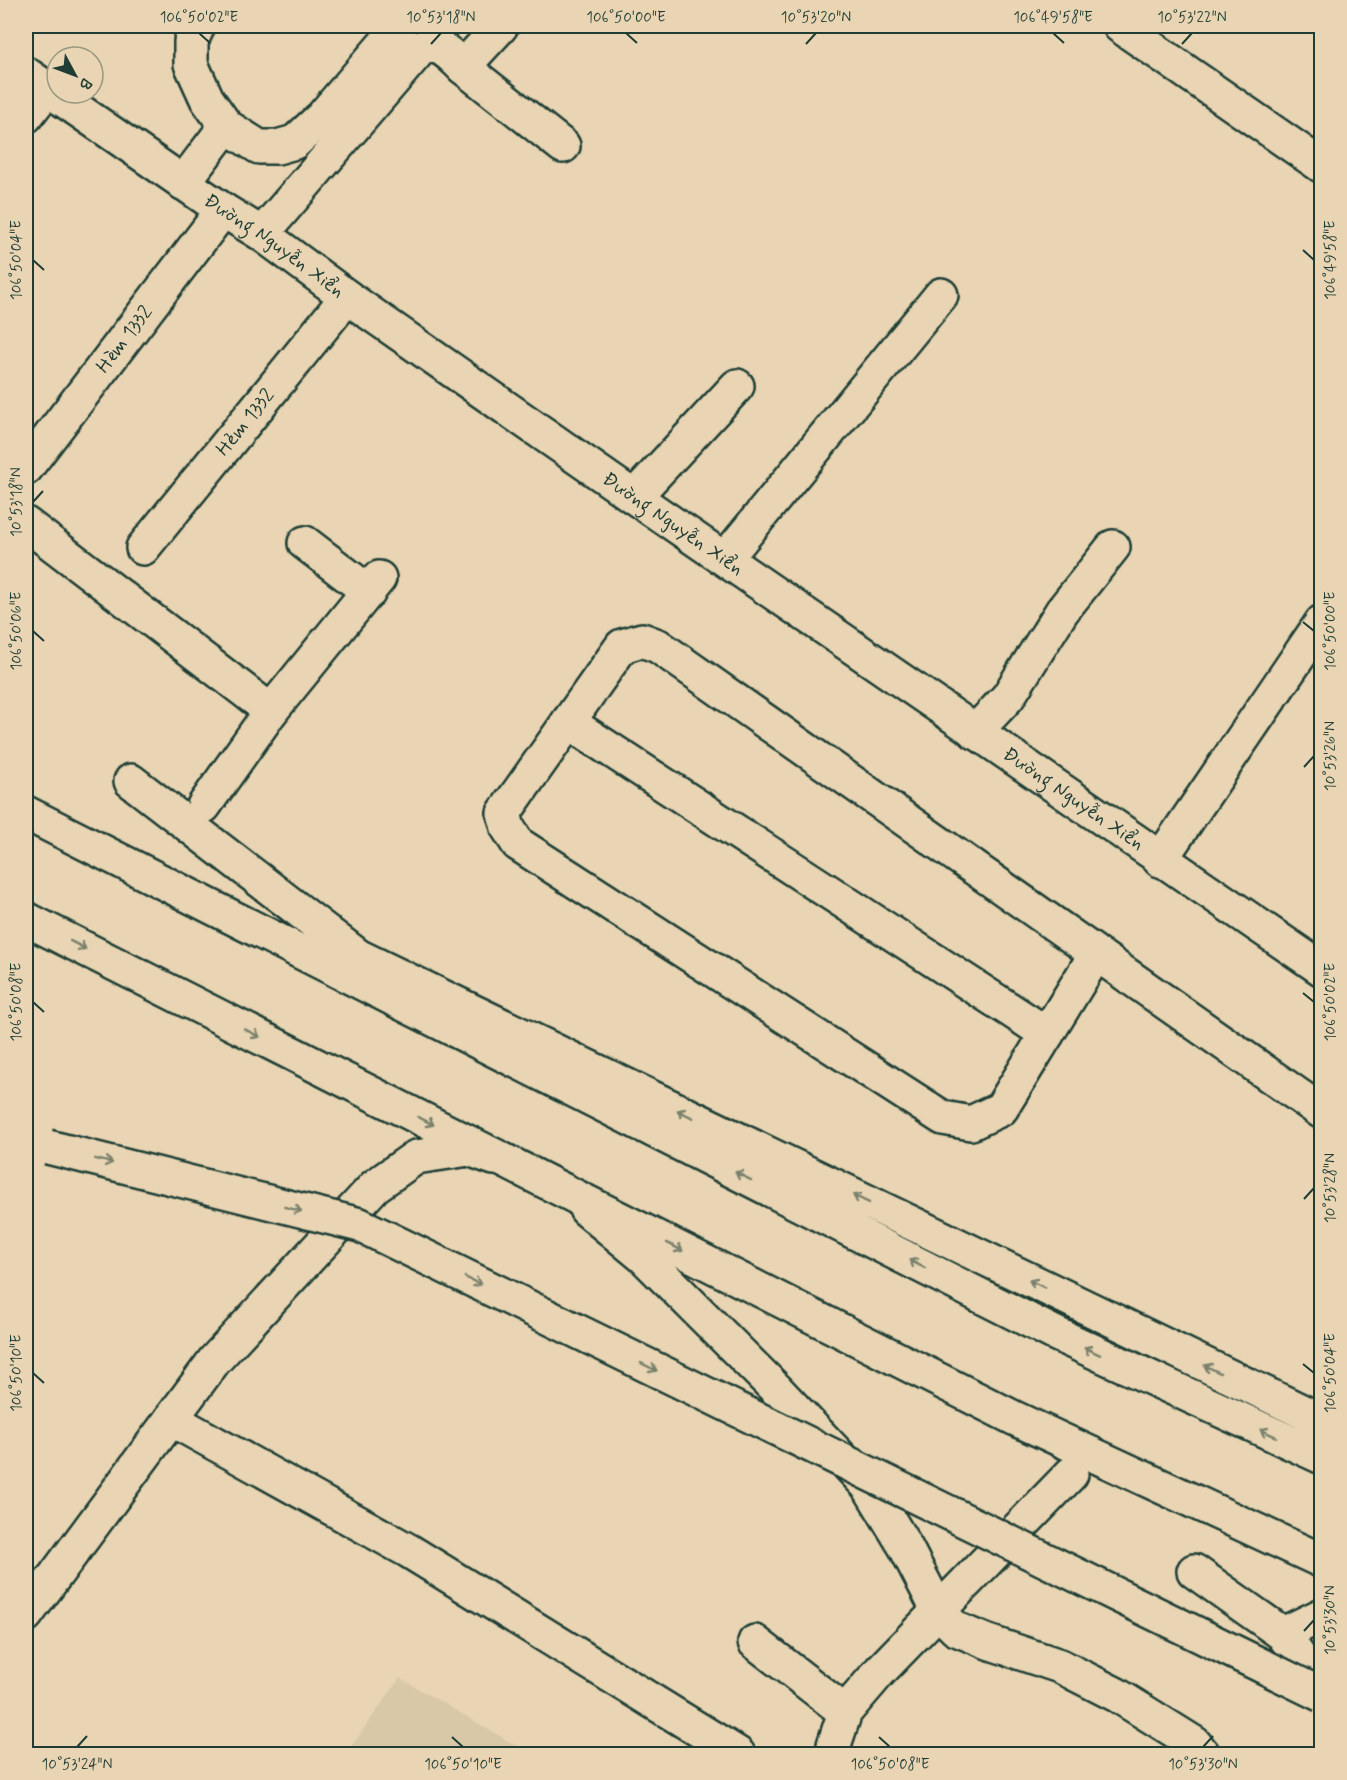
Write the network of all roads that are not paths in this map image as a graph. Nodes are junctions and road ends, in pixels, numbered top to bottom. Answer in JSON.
{"nodes":[{"id":1,"x":198,"y":26,"type":"edge"},
{"id":2,"x":400,"y":26,"type":"edge"},
{"id":3,"x":501,"y":26,"type":"edge"},
{"id":4,"x":1120,"y":26,"type":"edge"},
{"id":5,"x":463,"y":67,"type":"junction"},
{"id":6,"x":36,"y":82,"type":"edge"},
{"id":7,"x":26,"y":116,"type":"edge"},
{"id":8,"x":226,"y":126,"type":"junction"},
{"id":9,"x":563,"y":146,"type":"dead end"},
{"id":10,"x":1322,"y":166,"type":"edge"},
{"id":11,"x":183,"y":183,"type":"junction"},
{"id":12,"x":223,"y":210,"type":"junction"},
{"id":13,"x":262,"y":234,"type":"junction"},
{"id":14,"x":941,"y":296,"type":"dead end"},
{"id":15,"x":347,"y":297,"type":"junction"},
{"id":16,"x":737,"y":387,"type":"dead end"},
{"id":17,"x":26,"y":468,"type":"edge"},
{"id":18,"x":634,"y":497,"type":"junction"},
{"id":19,"x":26,"y":524,"type":"edge"},
{"id":20,"x":305,"y":543,"type":"dead end"},
{"id":21,"x":1113,"y":547,"type":"dead end"},
{"id":22,"x":143,"y":548,"type":"dead end"},
{"id":23,"x":725,"y":559,"type":"junction"},
{"id":24,"x":1322,"y":622,"type":"edge"},
{"id":25,"x":271,"y":711,"type":"junction"},
{"id":26,"x":568,"y":722,"type":"junction"},
{"id":27,"x":975,"y":732,"type":"junction"},
{"id":28,"x":131,"y":781,"type":"dead end"},
{"id":29,"x":204,"y":806,"type":"dead end"},
{"id":30,"x":26,"y":813,"type":"edge"},
{"id":31,"x":1160,"y":860,"type":"junction"},
{"id":32,"x":26,"y":919,"type":"edge"},
{"id":33,"x":1096,"y":954,"type":"junction"},
{"id":34,"x":1321,"y":967,"type":"edge"},
{"id":35,"x":1047,"y":1034,"type":"junction"},
{"id":36,"x":1322,"y":1112,"type":"edge"},
{"id":37,"x":48,"y":1147,"type":"dead end"},
{"id":38,"x":171,"y":1419,"type":"junction"},
{"id":39,"x":1322,"y":1421,"type":"edge"},
{"id":40,"x":1322,"y":1457,"type":"edge"},
{"id":41,"x":1071,"y":1474,"type":"dead end"},
{"id":42,"x":1322,"y":1561,"type":"edge"},
{"id":43,"x":1194,"y":1571,"type":"dead end"},
{"id":44,"x":939,"y":1612,"type":"junction"},
{"id":45,"x":26,"y":1615,"type":"edge"},
{"id":46,"x":1322,"y":1615,"type":"edge"},
{"id":47,"x":1283,"y":1634,"type":"junction"},
{"id":48,"x":755,"y":1642,"type":"dead end"},
{"id":49,"x":1322,"y":1690,"type":"edge"},
{"id":50,"x":1322,"y":1695,"type":"edge"},
{"id":51,"x":845,"y":1712,"type":"junction"},
{"id":52,"x":738,"y":1755,"type":"edge"},
{"id":53,"x":834,"y":1755,"type":"edge"},
{"id":54,"x":1203,"y":1755,"type":"edge"}],
"edges":[{"from":1,"to":8,"type":"main road"},
{"from":2,"to":8,"type":"main road"},
{"from":3,"to":5,"type":"main road"},
{"from":4,"to":10,"type":"main road"},
{"from":5,"to":9,"type":"main road"},
{"from":5,"to":13,"type":"main road"},
{"from":6,"to":7,"type":"main road"},
{"from":6,"to":11,"type":"main road","name":"Đường Nguyễn Xiển"},
{"from":8,"to":11,"type":"main road"},
{"from":11,"to":12,"type":"main road","name":"Đường Nguyễn Xiển"},
{"from":12,"to":13,"type":"main road","name":"Đường Nguyễn Xiển"},
{"from":12,"to":17,"type":"main road","name":"Hèm 1332"},
{"from":13,"to":15,"type":"main road","name":"Đường Nguyễn Xiển"},
{"from":14,"to":23,"type":"main road"},
{"from":15,"to":18,"type":"main road","name":"Đường Nguyễn Xiển"},
{"from":15,"to":22,"type":"main road","name":"Hẻm 1332"},
{"from":16,"to":18,"type":"main road"},
{"from":18,"to":23,"type":"main road","name":"Đường Nguyễn Xiển"},
{"from":19,"to":25,"type":"main road"},
{"from":20,"to":25,"type":"main road"},
{"from":21,"to":27,"type":"main road"},
{"from":23,"to":27,"type":"main road","name":"Đường Nguyễn Xiển"},
{"from":24,"to":31,"type":"main road"},
{"from":25,"to":29,"type":"main road"},
{"from":26,"to":33,"type":"main road"},
{"from":26,"to":35,"type":"main road"},
{"from":26,"to":35,"type":"main road"},
{"from":27,"to":31,"type":"main road","name":"Đường Nguyễn Xiển"},
{"from":39,"to":28,"type":"main road","one_way":true},
{"from":40,"to":30,"type":"main road","one_way":true},
{"from":31,"to":34,"type":"main road","name":"Đường Nguyễn Xiển"},
{"from":32,"to":42,"type":"main road","one_way":true},
{"from":33,"to":35,"type":"main road"},
{"from":33,"to":36,"type":"main road"},
{"from":37,"to":50,"type":"main road","one_way":true,"bridge":true},
{"from":38,"to":44,"type":"main road"},
{"from":38,"to":45,"type":"main road"},
{"from":38,"to":52,"type":"main road"},
{"from":41,"to":44,"type":"main road"},
{"from":43,"to":47,"type":"main road"},
{"from":44,"to":51,"type":"main road"},
{"from":44,"to":54,"type":"main road"},
{"from":46,"to":47,"type":"main road"},
{"from":47,"to":49,"type":"main road"},
{"from":48,"to":51,"type":"main road"},
{"from":51,"to":53,"type":"main road"}]}
